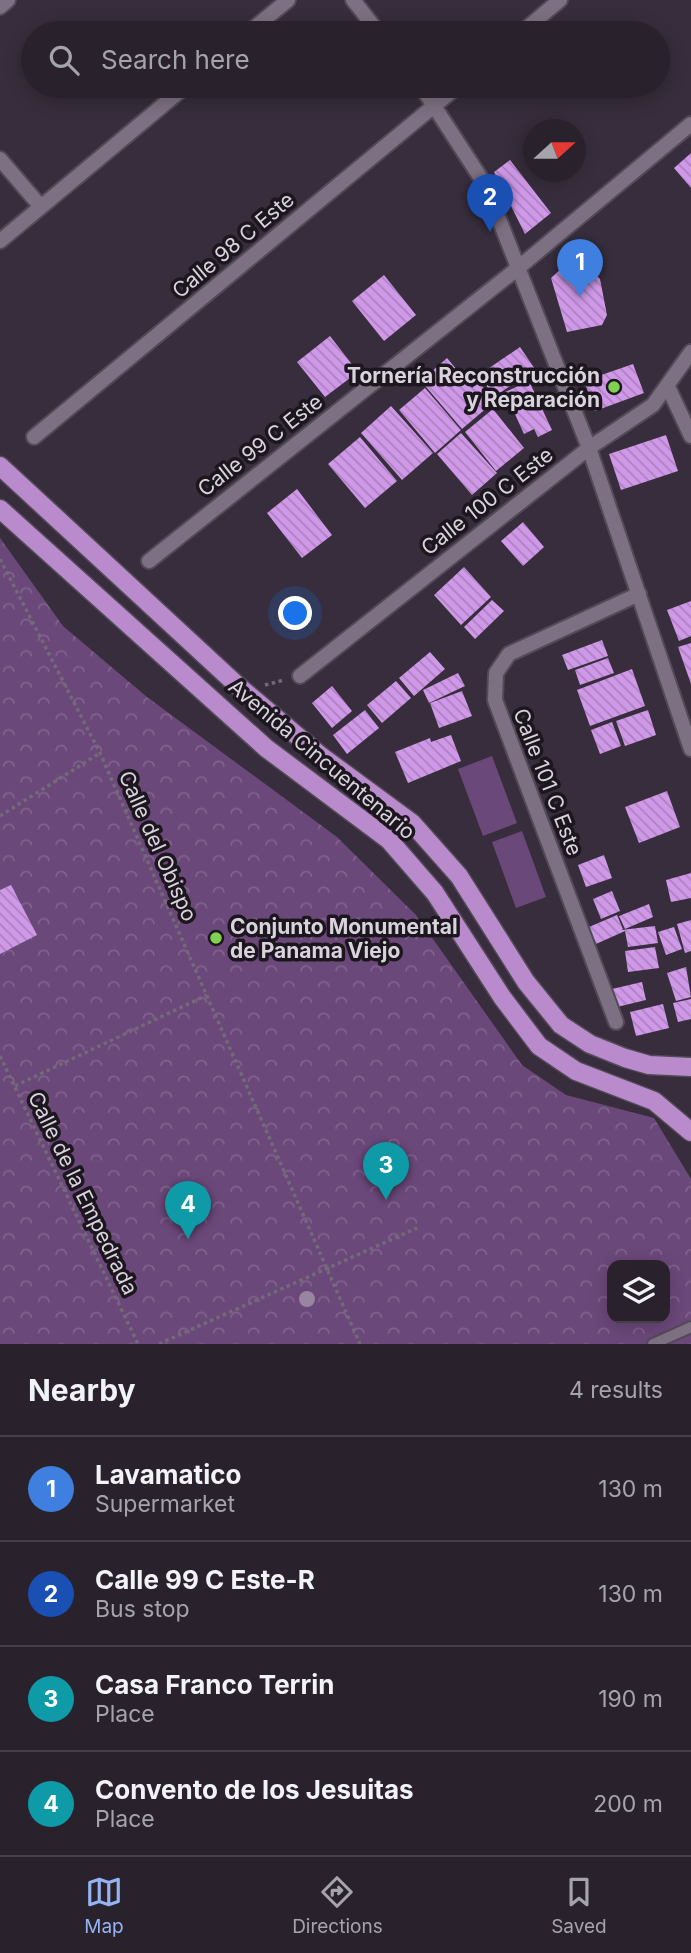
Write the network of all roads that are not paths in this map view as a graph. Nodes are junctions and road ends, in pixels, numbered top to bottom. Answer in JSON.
{"nodes":[{"id":1,"x":8,"y":0,"type":"edge"},
{"id":2,"x":288,"y":0,"type":"edge"},
{"id":3,"x":353,"y":0,"type":"edge"},
{"id":4,"x":560,"y":0,"type":"edge"},
{"id":5,"x":0,"y":7,"type":"edge"},
{"id":6,"x":263,"y":21,"type":"edge"},
{"id":7,"x":370,"y":21,"type":"edge"},
{"id":8,"x":535,"y":21,"type":"edge"},
{"id":9,"x":172,"y":98,"type":"edge"},
{"id":10,"x":431,"y":98,"type":"edge"},
{"id":11,"x":443,"y":98,"type":"edge"},
{"id":12,"x":436,"y":104,"type":"junction"},
{"id":13,"x":691,"y":124,"type":"edge"},
{"id":14,"x":0,"y":159,"type":"edge"},
{"id":15,"x":41,"y":207,"type":"junction"},
{"id":16,"x":0,"y":241,"type":"edge"},
{"id":17,"x":518,"y":268,"type":"junction"},
{"id":18,"x":691,"y":352,"type":"edge"},
{"id":19,"x":668,"y":387,"type":"junction"},
{"id":20,"x":691,"y":436,"type":"edge"},
{"id":21,"x":34,"y":437,"type":"dead end"},
{"id":22,"x":589,"y":448,"type":"junction"},
{"id":23,"x":0,"y":466,"type":"edge"},
{"id":24,"x":0,"y":509,"type":"edge"},
{"id":25,"x":149,"y":561,"type":"dead end"},
{"id":26,"x":639,"y":593,"type":"junction"},
{"id":27,"x":300,"y":676,"type":"dead end"},
{"id":28,"x":691,"y":748,"type":"edge"},
{"id":29,"x":616,"y":1022,"type":"dead end"},
{"id":30,"x":691,"y":1067,"type":"edge"},
{"id":31,"x":691,"y":1132,"type":"edge"},
{"id":32,"x":691,"y":1326,"type":"edge"},
{"id":33,"x":653,"y":1344,"type":"edge"}],
"edges":[{"from":1,"to":5,"type":"street"},
{"from":2,"to":6,"type":"street"},
{"from":3,"to":7,"type":"street"},
{"from":4,"to":8,"type":"street"},
{"from":9,"to":15,"type":"street"},
{"from":10,"to":12,"type":"street"},
{"from":11,"to":12,"type":"street","name":"Calle 98 C Este"},
{"from":12,"to":17,"type":"street"},
{"from":12,"to":21,"type":"street","name":"Calle 98 C Este"},
{"from":13,"to":17,"type":"street","name":"Calle 99 C Este"},
{"from":14,"to":15,"type":"street"},
{"from":15,"to":16,"type":"street"},
{"from":17,"to":22,"type":"street"},
{"from":17,"to":25,"type":"street","name":"Calle 99 C Este"},
{"from":18,"to":19,"type":"street","name":"Calle 100 C Este"},
{"from":19,"to":20,"type":"street"},
{"from":19,"to":22,"type":"street","name":"Calle 100 C Este"},
{"from":22,"to":26,"type":"street"},
{"from":22,"to":27,"type":"street","name":"Calle 100 C Este"},
{"from":23,"to":30,"type":"main road","name":"Avenida Cincuentenario"},
{"from":24,"to":31,"type":"main road","name":"Avenida Cincuentenario"},
{"from":26,"to":28,"type":"street"},
{"from":26,"to":29,"type":"street","name":"Calle 101 C Este"},
{"from":32,"to":33,"type":"lane"}]}
